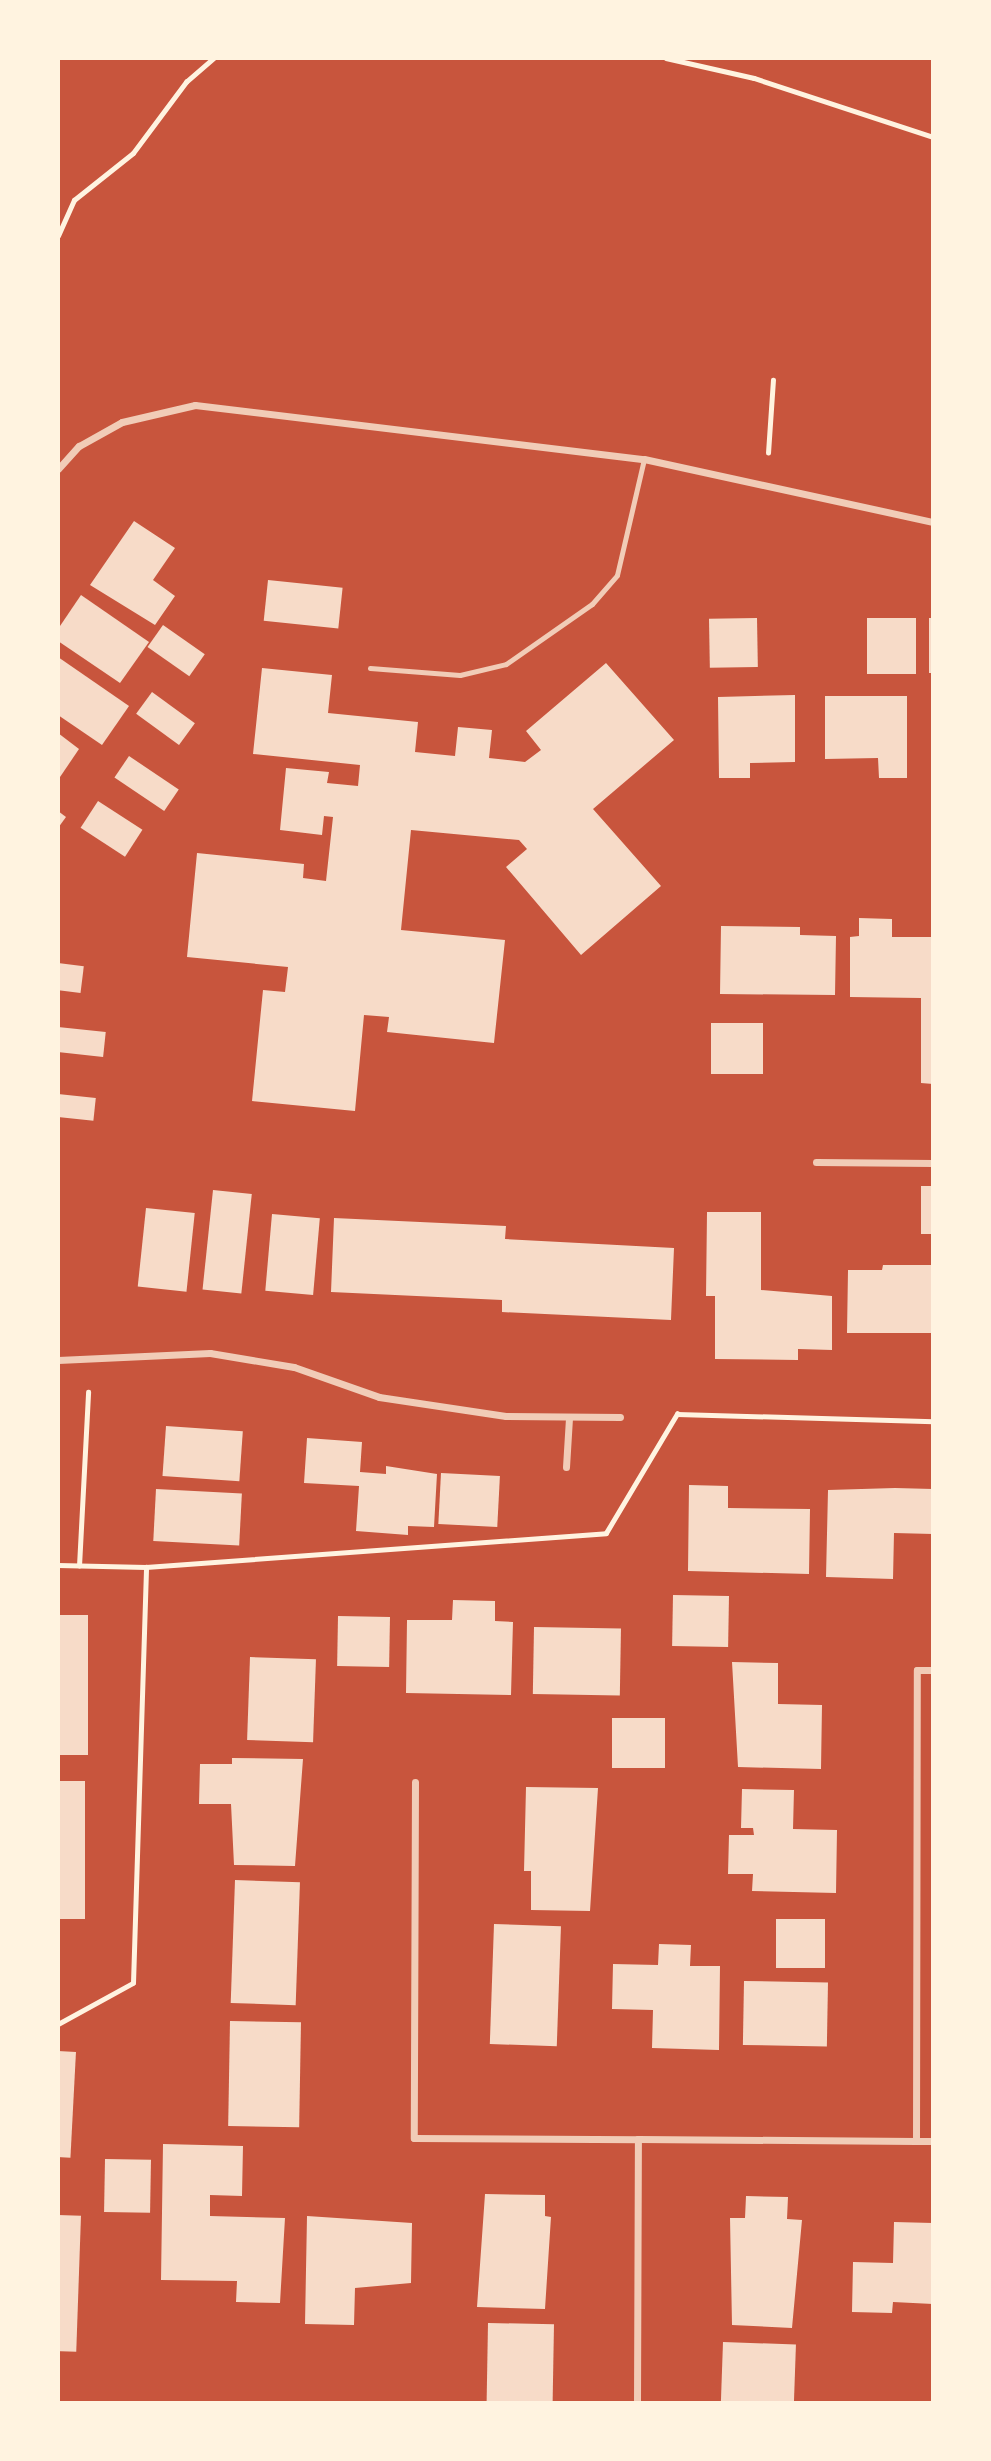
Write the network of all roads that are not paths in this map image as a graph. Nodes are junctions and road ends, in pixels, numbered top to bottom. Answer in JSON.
{"nodes":[{"id":1,"x":644,"y":459,"type":"junction"},
{"id":2,"x":58,"y":469,"type":"edge"},
{"id":3,"x":933,"y":522,"type":"edge"},
{"id":4,"x":370,"y":668,"type":"dead end"},
{"id":5,"x":817,"y":1162,"type":"dead end"},
{"id":6,"x":933,"y":1163,"type":"edge"},
{"id":7,"x":58,"y":1360,"type":"edge"},
{"id":8,"x":569,"y":1418,"type":"junction"},
{"id":9,"x":620,"y":1418,"type":"dead end"},
{"id":10,"x":566,"y":1467,"type":"dead end"},
{"id":11,"x":933,"y":1670,"type":"edge"},
{"id":12,"x":415,"y":1782,"type":"dead end"},
{"id":13,"x":638,"y":2139,"type":"junction"},
{"id":14,"x":916,"y":2141,"type":"junction"},
{"id":15,"x":933,"y":2141,"type":"edge"},
{"id":16,"x":636,"y":2403,"type":"edge"}],
"edges":[{"from":1,"to":2,"type":"street"},
{"from":1,"to":3,"type":"street"},
{"from":1,"to":4,"type":"lane"},
{"from":5,"to":6,"type":"street"},
{"from":7,"to":8,"type":"street"},
{"from":8,"to":9,"type":"street"},
{"from":8,"to":10,"type":"street"},
{"from":11,"to":14,"type":"street"},
{"from":12,"to":13,"type":"street"},
{"from":13,"to":14,"type":"street"},
{"from":13,"to":16,"type":"street"},
{"from":14,"to":15,"type":"street"}]}
